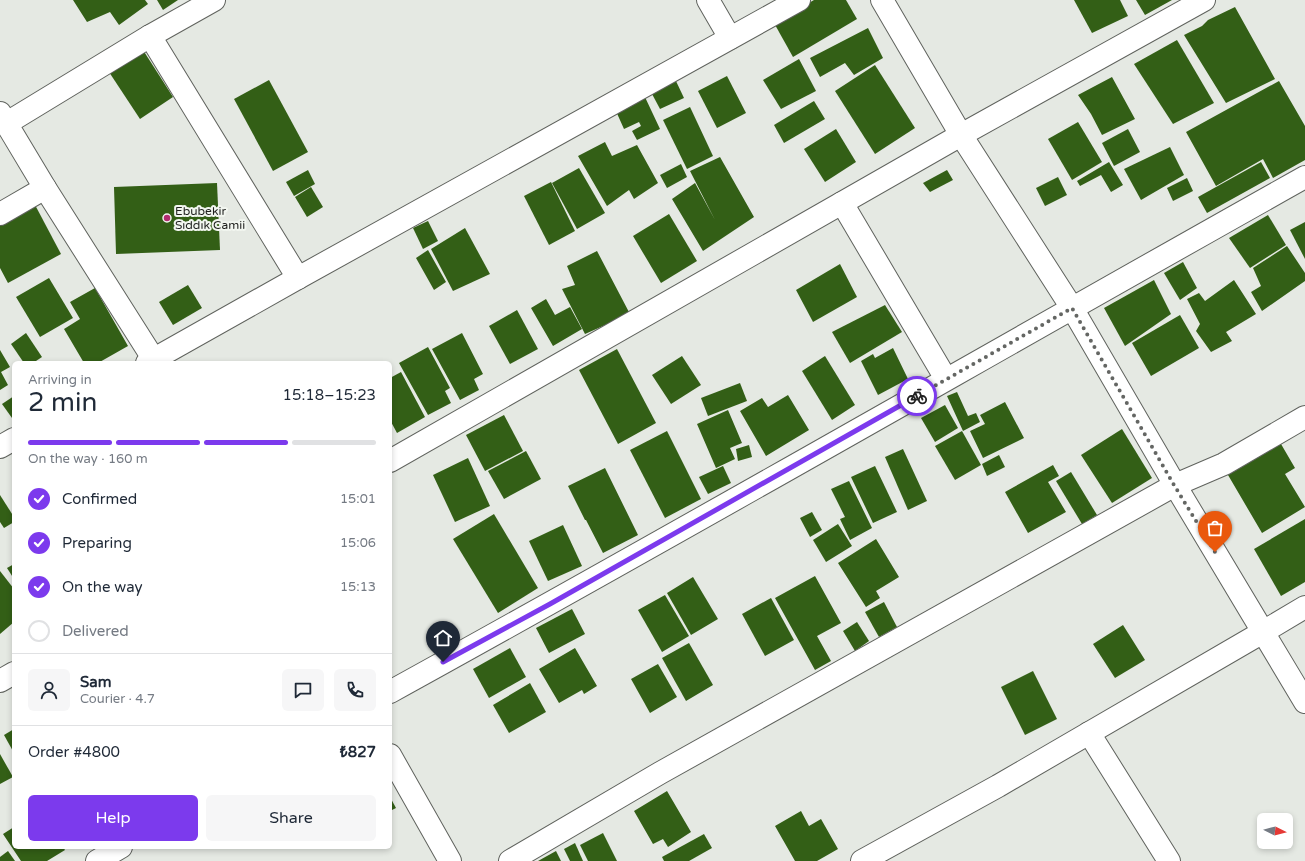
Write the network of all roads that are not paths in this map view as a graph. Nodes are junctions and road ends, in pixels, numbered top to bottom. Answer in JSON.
{"nodes":[{"id":1,"x":214,"y":0,"type":"edge"},
{"id":2,"x":708,"y":0,"type":"edge"},
{"id":3,"x":800,"y":0,"type":"edge"},
{"id":4,"x":882,"y":0,"type":"edge"},
{"id":5,"x":1204,"y":0,"type":"edge"},
{"id":6,"x":150,"y":36,"type":"junction"},
{"id":7,"x":730,"y":38,"type":"junction"},
{"id":8,"x":4,"y":118,"type":"edge"},
{"id":9,"x":961,"y":135,"type":"junction"},
{"id":10,"x":1305,"y":177,"type":"edge"},
{"id":11,"x":45,"y":188,"type":"junction"},
{"id":12,"x":842,"y":203,"type":"junction"},
{"id":13,"x":0,"y":214,"type":"edge"},
{"id":14,"x":298,"y":278,"type":"junction"},
{"id":15,"x":1072,"y":308,"type":"junction"},
{"id":16,"x":151,"y":361,"type":"edge"},
{"id":17,"x":154,"y":361,"type":"edge"},
{"id":18,"x":946,"y":379,"type":"junction"},
{"id":19,"x":1305,"y":417,"type":"edge"},
{"id":20,"x":12,"y":440,"type":"edge"},
{"id":21,"x":0,"y":447,"type":"edge"},
{"id":22,"x":392,"y":459,"type":"edge"},
{"id":23,"x":1174,"y":485,"type":"junction"},
{"id":24,"x":1305,"y":607,"type":"edge"},
{"id":25,"x":1263,"y":632,"type":"junction"},
{"id":26,"x":12,"y":674,"type":"edge"},
{"id":27,"x":0,"y":681,"type":"edge"},
{"id":28,"x":392,"y":691,"type":"edge"},
{"id":29,"x":1305,"y":702,"type":"edge"},
{"id":30,"x":1089,"y":733,"type":"junction"},
{"id":31,"x":392,"y":759,"type":"edge"},
{"id":32,"x":118,"y":849,"type":"edge"},
{"id":33,"x":97,"y":861,"type":"edge"},
{"id":34,"x":450,"y":861,"type":"edge"},
{"id":35,"x":510,"y":861,"type":"edge"},
{"id":36,"x":862,"y":861,"type":"edge"},
{"id":37,"x":1169,"y":861,"type":"edge"}],
"edges":[{"from":1,"to":6,"type":"street"},
{"from":2,"to":7,"type":"street"},
{"from":3,"to":7,"type":"street"},
{"from":4,"to":9,"type":"street"},
{"from":5,"to":9,"type":"street"},
{"from":6,"to":8,"type":"street"},
{"from":6,"to":14,"type":"street"},
{"from":7,"to":14,"type":"street"},
{"from":8,"to":11,"type":"street"},
{"from":9,"to":12,"type":"street"},
{"from":9,"to":15,"type":"street"},
{"from":10,"to":15,"type":"street"},
{"from":11,"to":13,"type":"street"},
{"from":11,"to":16,"type":"street"},
{"from":12,"to":18,"type":"street"},
{"from":12,"to":22,"type":"street"},
{"from":14,"to":17,"type":"street"},
{"from":15,"to":18,"type":"street"},
{"from":15,"to":23,"type":"street"},
{"from":18,"to":28,"type":"street"},
{"from":19,"to":23,"type":"street"},
{"from":20,"to":21,"type":"street"},
{"from":23,"to":25,"type":"street"},
{"from":23,"to":35,"type":"street"},
{"from":24,"to":25,"type":"street"},
{"from":25,"to":29,"type":"street"},
{"from":25,"to":30,"type":"street"},
{"from":26,"to":27,"type":"street"},
{"from":30,"to":36,"type":"street"},
{"from":30,"to":37,"type":"street"},
{"from":31,"to":34,"type":"street"},
{"from":32,"to":33,"type":"street"}]}
